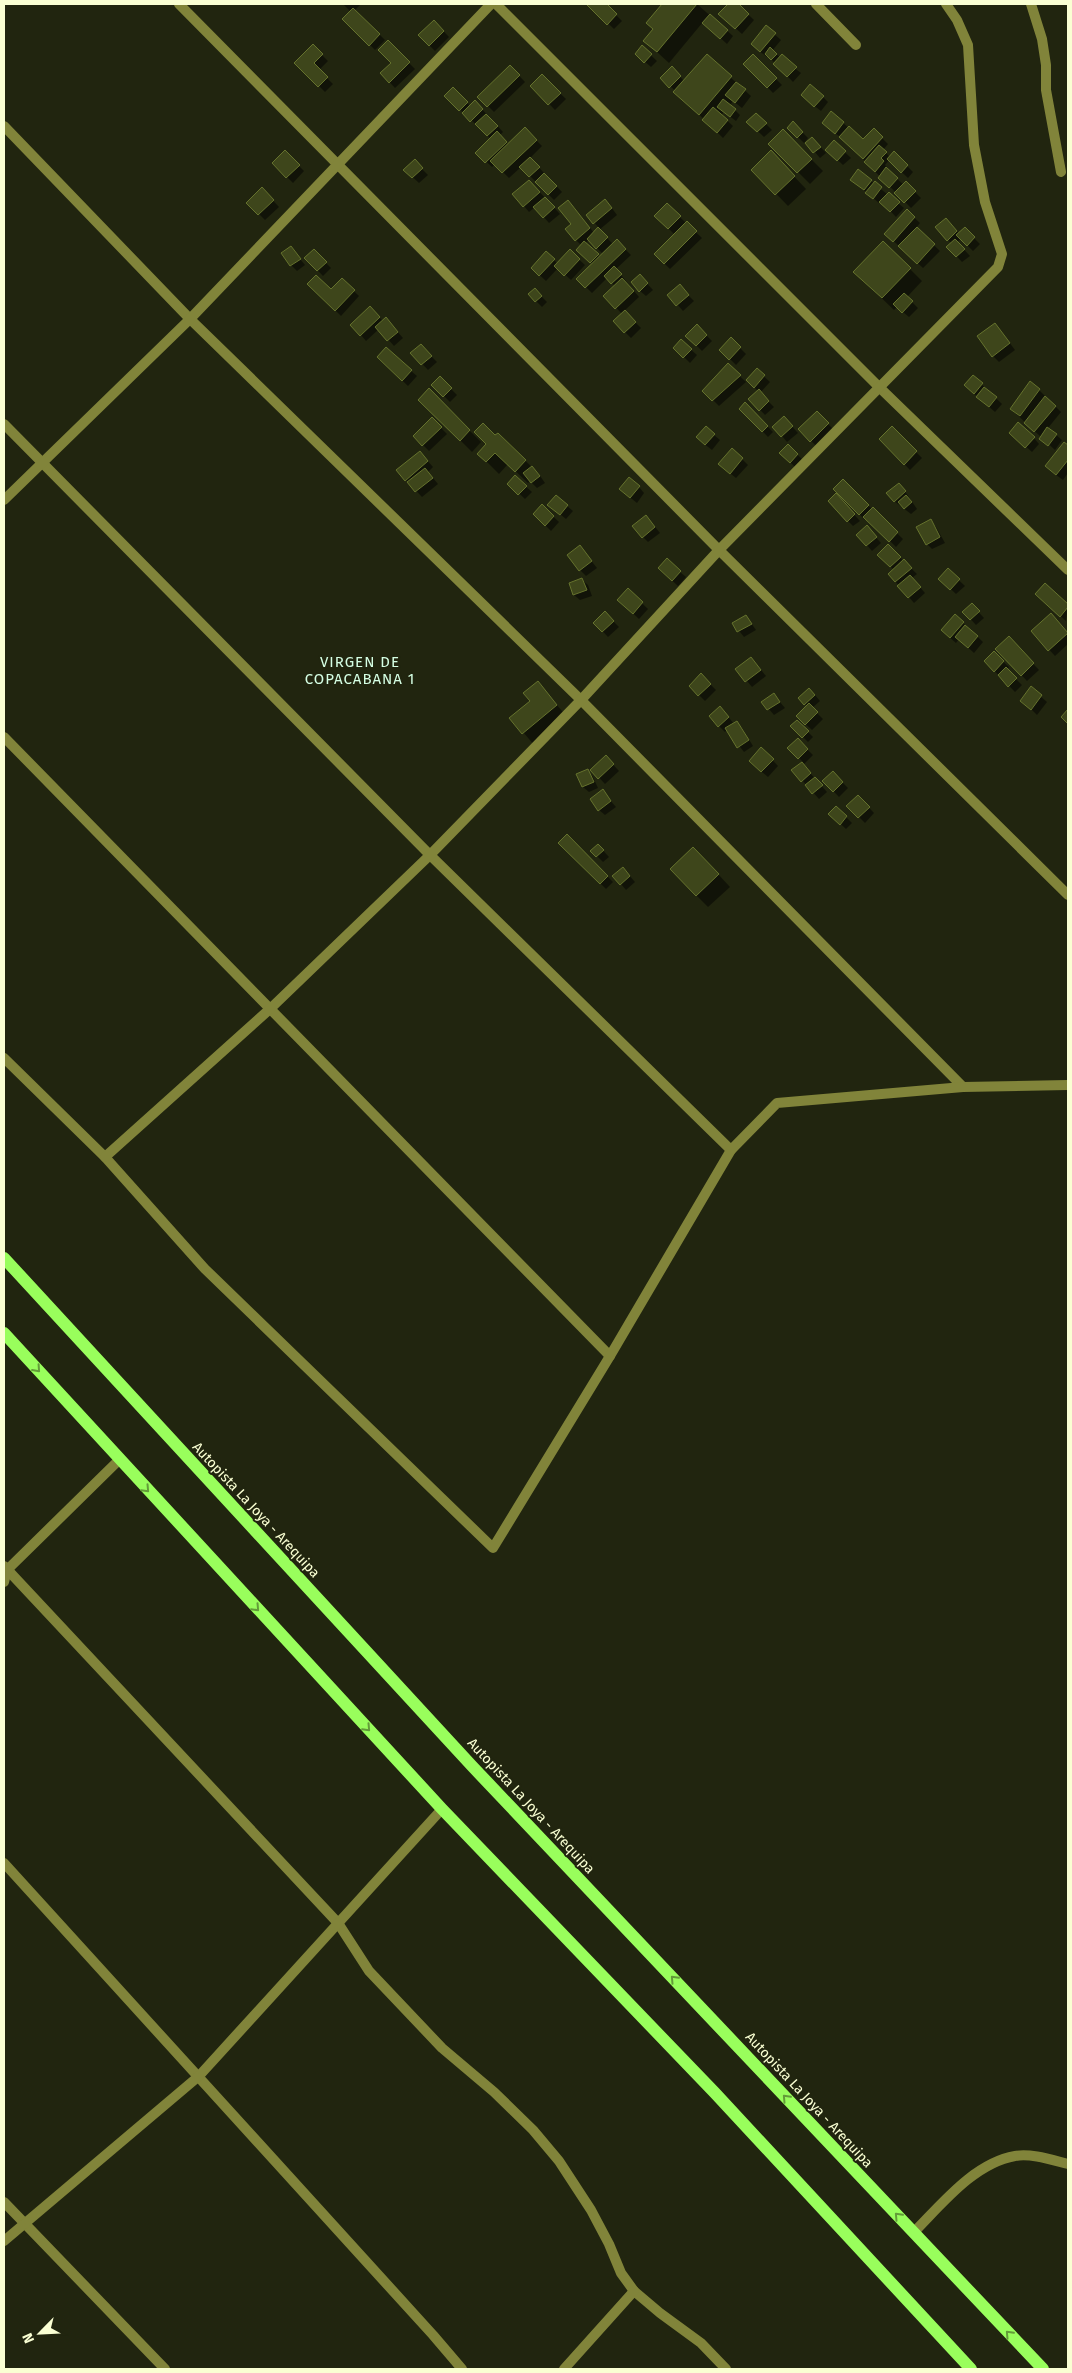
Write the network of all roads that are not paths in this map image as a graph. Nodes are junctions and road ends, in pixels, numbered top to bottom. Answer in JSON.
{"nodes":[{"id":1,"x":178,"y":4,"type":"edge"},
{"id":2,"x":491,"y":4,"type":"edge"},
{"id":3,"x":496,"y":4,"type":"edge"},
{"id":4,"x":816,"y":4,"type":"edge"},
{"id":5,"x":946,"y":4,"type":"edge"},
{"id":6,"x":1031,"y":4,"type":"edge"},
{"id":7,"x":856,"y":45,"type":"dead end"},
{"id":8,"x":4,"y":126,"type":"edge"},
{"id":9,"x":339,"y":165,"type":"junction"},
{"id":10,"x":1061,"y":172,"type":"dead end"},
{"id":11,"x":190,"y":319,"type":"junction"},
{"id":12,"x":879,"y":387,"type":"junction"},
{"id":13,"x":4,"y":424,"type":"edge"},
{"id":14,"x":43,"y":462,"type":"junction"},
{"id":15,"x":4,"y":500,"type":"edge"},
{"id":16,"x":720,"y":550,"type":"junction"},
{"id":17,"x":1068,"y":570,"type":"edge"},
{"id":18,"x":581,"y":700,"type":"junction"},
{"id":19,"x":4,"y":737,"type":"edge"},
{"id":20,"x":430,"y":855,"type":"junction"},
{"id":21,"x":1068,"y":895,"type":"edge"},
{"id":22,"x":271,"y":1008,"type":"junction"},
{"id":23,"x":4,"y":1058,"type":"edge"},
{"id":24,"x":1068,"y":1085,"type":"edge"},
{"id":25,"x":963,"y":1087,"type":"junction"},
{"id":26,"x":731,"y":1150,"type":"junction"},
{"id":27,"x":105,"y":1157,"type":"junction"},
{"id":28,"x":4,"y":1258,"type":"edge"},
{"id":29,"x":4,"y":1333,"type":"edge"},
{"id":30,"x":610,"y":1356,"type":"junction"},
{"id":31,"x":119,"y":1460,"type":"junction"},
{"id":32,"x":6,"y":1568,"type":"edge"},
{"id":33,"x":4,"y":1582,"type":"edge"},
{"id":34,"x":442,"y":1809,"type":"junction"},
{"id":35,"x":4,"y":1864,"type":"edge"},
{"id":36,"x":338,"y":1924,"type":"junction"},
{"id":37,"x":198,"y":2076,"type":"junction"},
{"id":38,"x":1068,"y":2164,"type":"edge"},
{"id":39,"x":4,"y":2202,"type":"edge"},
{"id":40,"x":23,"y":2223,"type":"junction"},
{"id":41,"x":914,"y":2232,"type":"junction"},
{"id":42,"x":4,"y":2241,"type":"edge"},
{"id":43,"x":634,"y":2291,"type":"junction"},
{"id":44,"x":165,"y":2369,"type":"edge"},
{"id":45,"x":462,"y":2369,"type":"edge"},
{"id":46,"x":564,"y":2369,"type":"edge"},
{"id":47,"x":726,"y":2369,"type":"edge"},
{"id":48,"x":971,"y":2369,"type":"edge"},
{"id":49,"x":1043,"y":2369,"type":"edge"}],
"edges":[{"from":1,"to":9,"type":"street"},
{"from":2,"to":9,"type":"street"},
{"from":3,"to":12,"type":"street"},
{"from":4,"to":7,"type":"street"},
{"from":5,"to":12,"type":"street"},
{"from":6,"to":10,"type":"street"},
{"from":8,"to":11,"type":"street"},
{"from":9,"to":11,"type":"street"},
{"from":9,"to":16,"type":"street"},
{"from":11,"to":14,"type":"street"},
{"from":11,"to":18,"type":"street"},
{"from":12,"to":16,"type":"street"},
{"from":12,"to":17,"type":"street"},
{"from":13,"to":14,"type":"street"},
{"from":14,"to":15,"type":"street"},
{"from":14,"to":20,"type":"street"},
{"from":16,"to":18,"type":"street"},
{"from":16,"to":21,"type":"street"},
{"from":18,"to":20,"type":"street"},
{"from":18,"to":25,"type":"street"},
{"from":19,"to":22,"type":"street"},
{"from":20,"to":22,"type":"street"},
{"from":20,"to":26,"type":"street"},
{"from":22,"to":27,"type":"street"},
{"from":22,"to":30,"type":"street"},
{"from":23,"to":27,"type":"street"},
{"from":24,"to":25,"type":"street"},
{"from":25,"to":26,"type":"street"},
{"from":26,"to":30,"type":"street"},
{"from":27,"to":30,"type":"street"},
{"from":41,"to":28,"type":"main road","name":"Autopista La Joya - Arequipa","one_way":true},
{"from":29,"to":31,"type":"main road","one_way":true},
{"from":31,"to":32,"type":"street"},
{"from":31,"to":34,"type":"main road","one_way":true},
{"from":32,"to":33,"type":"street"},
{"from":32,"to":36,"type":"street"},
{"from":34,"to":36,"type":"street"},
{"from":34,"to":48,"type":"main road"},
{"from":35,"to":37,"type":"street"},
{"from":36,"to":37,"type":"street"},
{"from":36,"to":43,"type":"street"},
{"from":37,"to":40,"type":"street"},
{"from":37,"to":45,"type":"street"},
{"from":38,"to":41,"type":"street"},
{"from":39,"to":40,"type":"street"},
{"from":40,"to":42,"type":"street"},
{"from":40,"to":44,"type":"street"},
{"from":49,"to":41,"type":"main road","name":"Autopista La Joya - Arequipa","one_way":true},
{"from":43,"to":46,"type":"street"},
{"from":43,"to":47,"type":"street"}]}
